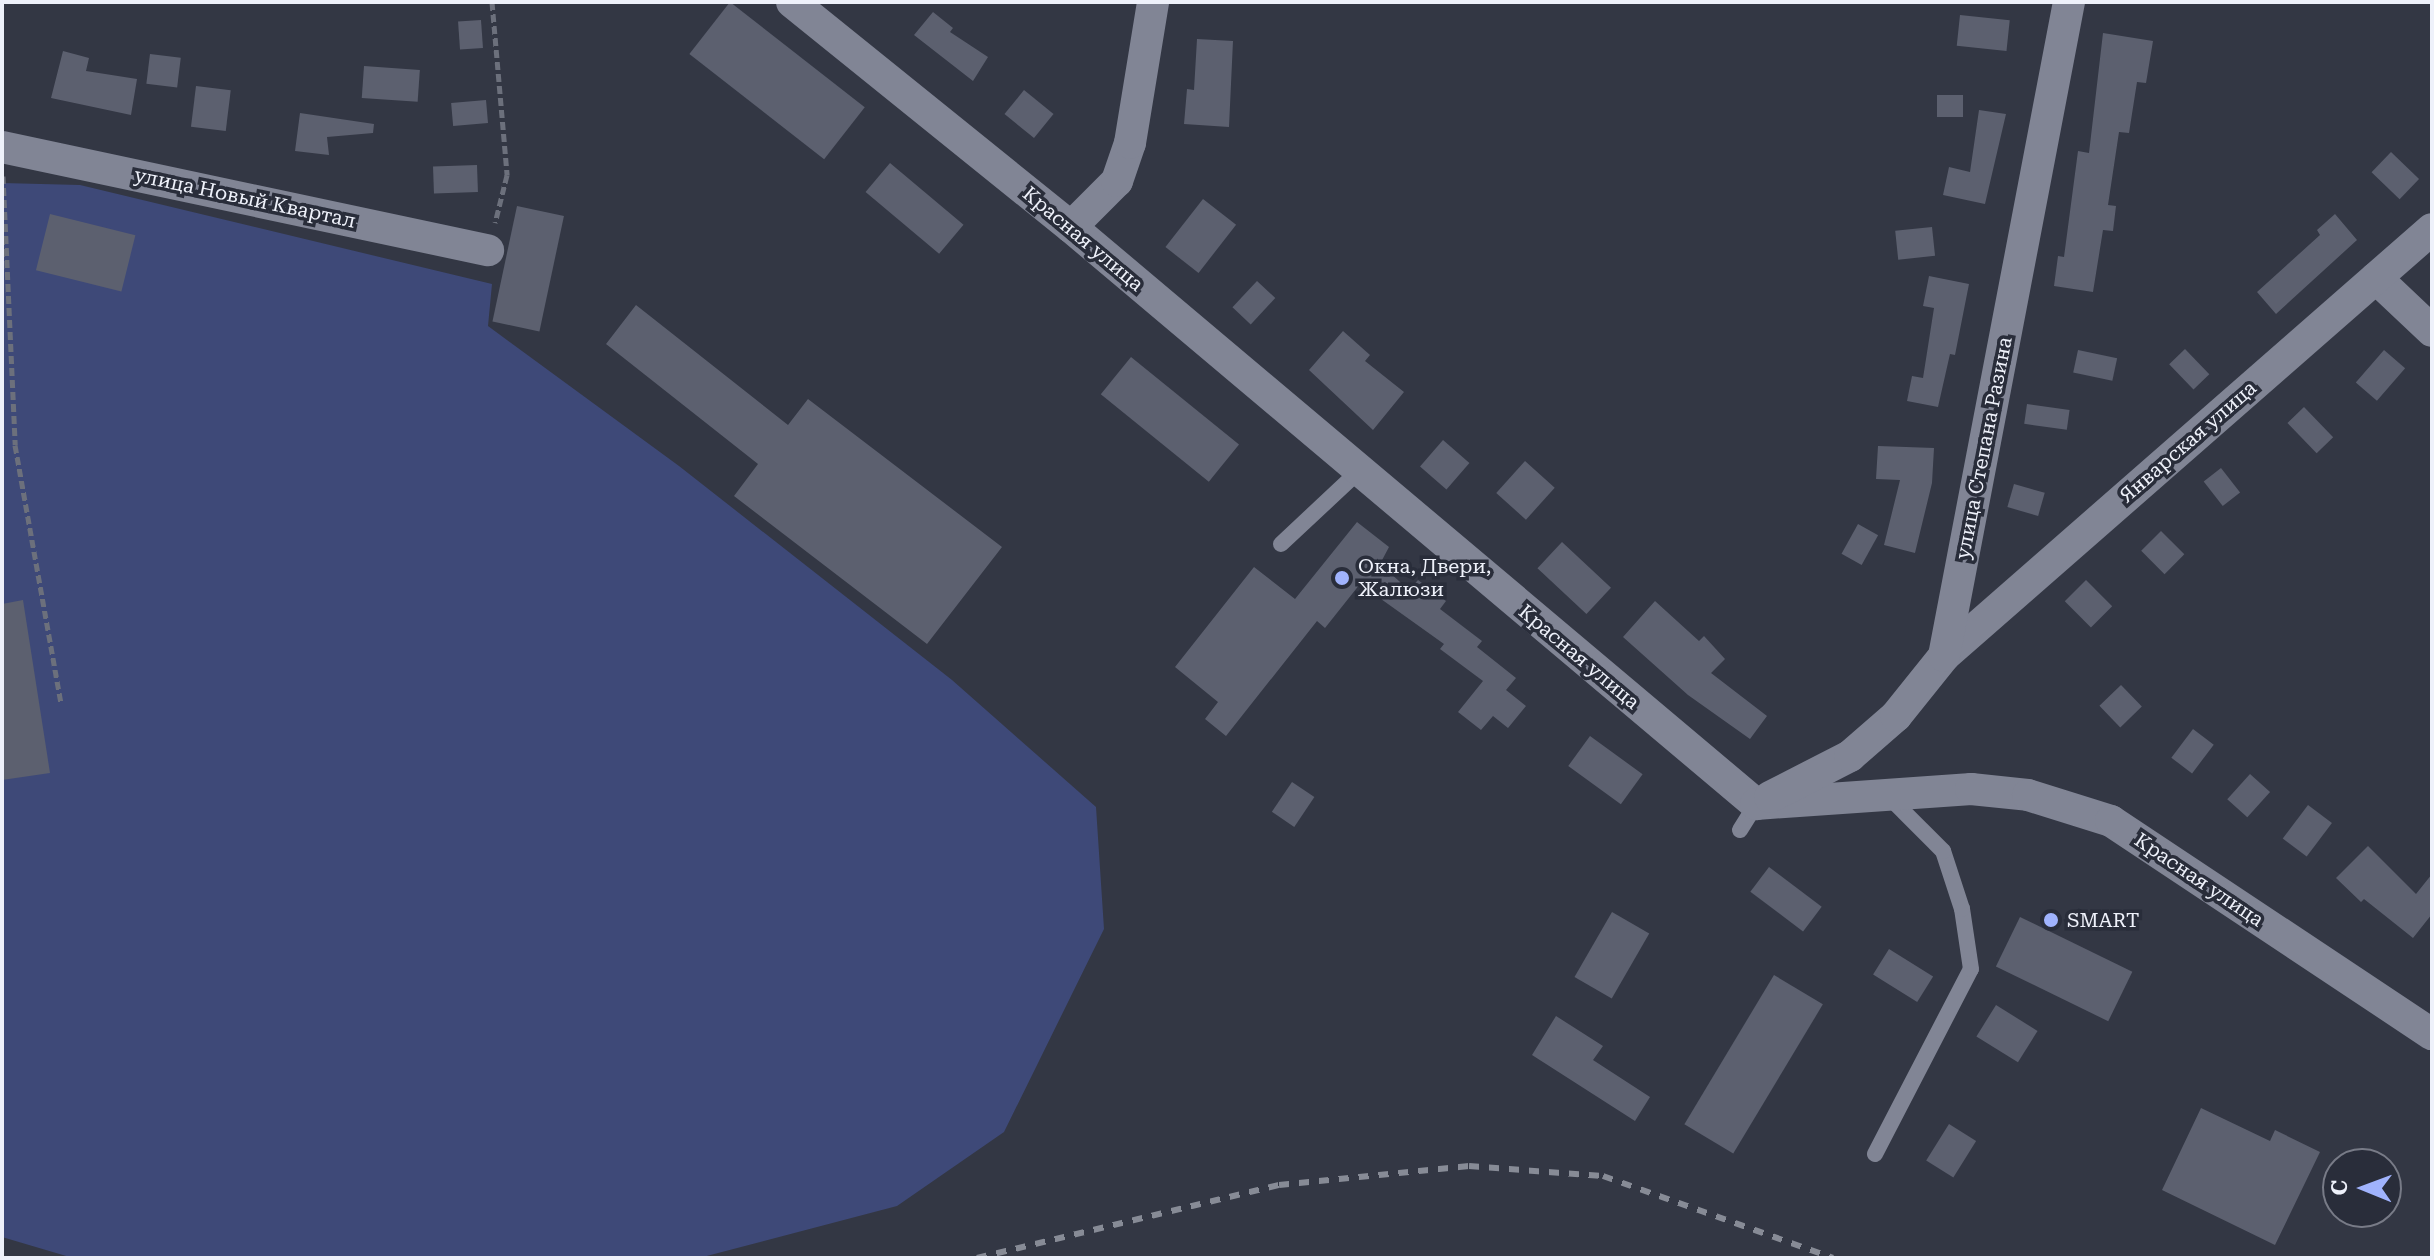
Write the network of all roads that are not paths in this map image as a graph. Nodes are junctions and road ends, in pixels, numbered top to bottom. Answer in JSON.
{"nodes":[{"id":1,"x":792,"y":2,"type":"edge"},
{"id":2,"x":1153,"y":2,"type":"edge"},
{"id":3,"x":2069,"y":2,"type":"edge"},
{"id":4,"x":3,"y":147,"type":"edge"},
{"id":5,"x":1071,"y":227,"type":"junction"},
{"id":6,"x":2432,"y":229,"type":"edge"},
{"id":7,"x":496,"y":258,"type":"road end"},
{"id":8,"x":2376,"y":278,"type":"junction"},
{"id":9,"x":2432,"y":331,"type":"edge"},
{"id":10,"x":1357,"y":473,"type":"junction"},
{"id":11,"x":1281,"y":544,"type":"dead end"},
{"id":12,"x":1944,"y":656,"type":"junction"},
{"id":13,"x":1887,"y":795,"type":"junction"},
{"id":14,"x":1748,"y":817,"type":"junction"},
{"id":15,"x":2432,"y":1034,"type":"edge"},
{"id":16,"x":1875,"y":1154,"type":"dead end"}],
"edges":[{"from":1,"to":5,"type":"street","name":"Красная улица"},
{"from":2,"to":5,"type":"street"},
{"from":3,"to":12,"type":"street","name":"улица Степана Разина"},
{"from":4,"to":7,"type":"street","name":"улица Новый Квартал"},
{"from":5,"to":10,"type":"street","name":"Красная улица"},
{"from":6,"to":8,"type":"street","name":"Январская улица"},
{"from":8,"to":9,"type":"street"},
{"from":8,"to":12,"type":"street","name":"Январская улица"},
{"from":10,"to":11,"type":"lane"},
{"from":10,"to":14,"type":"street","name":"Красная улица"},
{"from":12,"to":14,"type":"street","name":"улица Степана Разина"},
{"from":13,"to":14,"type":"street","name":"Красная улица"},
{"from":13,"to":15,"type":"street","name":"Красная улица"},
{"from":13,"to":16,"type":"lane"}]}
